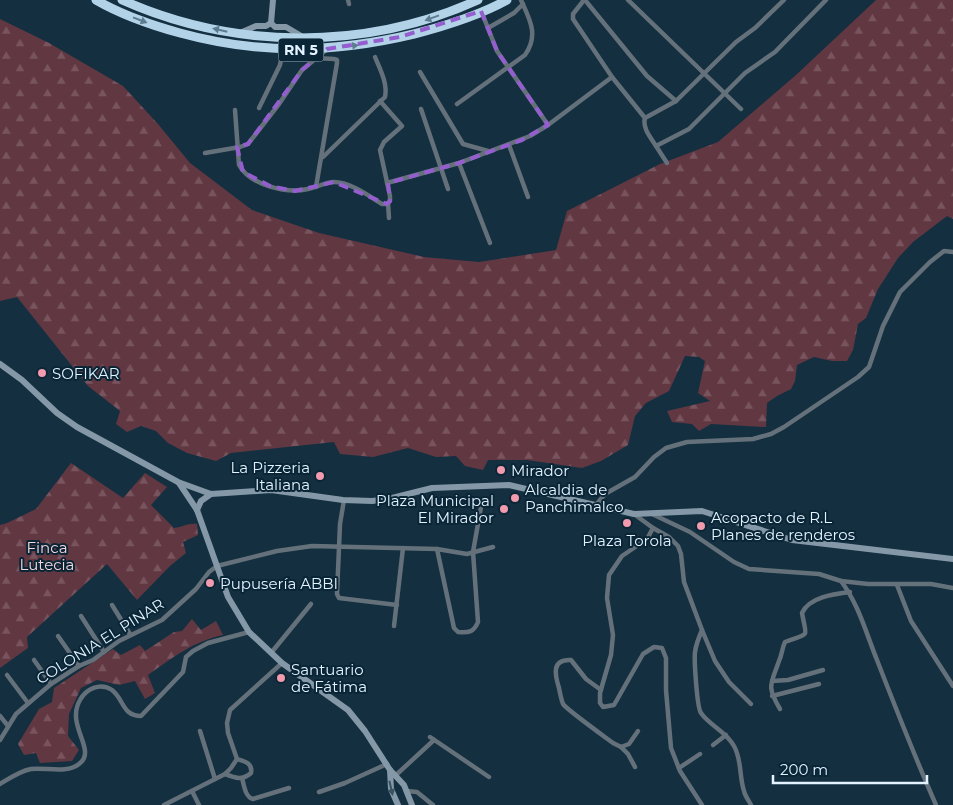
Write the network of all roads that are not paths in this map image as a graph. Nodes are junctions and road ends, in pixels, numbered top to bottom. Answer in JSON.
{"nodes":[{"id":1,"x":96,"y":0,"type":"edge"},
{"id":2,"x":122,"y":0,"type":"edge"},
{"id":3,"x":273,"y":0,"type":"edge"},
{"id":4,"x":478,"y":0,"type":"edge"},
{"id":5,"x":506,"y":0,"type":"edge"},
{"id":6,"x":585,"y":0,"type":"edge"},
{"id":7,"x":628,"y":0,"type":"edge"},
{"id":8,"x":784,"y":0,"type":"edge"},
{"id":9,"x":826,"y":0,"type":"edge"},
{"id":10,"x":522,"y":2,"type":"edge"},
{"id":11,"x":464,"y":4,"type":"edge"},
{"id":12,"x":481,"y":11,"type":"junction"},
{"id":13,"x":271,"y":23,"type":"junction"},
{"id":14,"x":488,"y":28,"type":"junction"},
{"id":15,"x":238,"y":34,"type":"junction"},
{"id":16,"x":305,"y":38,"type":"junction"},
{"id":17,"x":327,"y":49,"type":"junction"},
{"id":18,"x":283,"y":50,"type":"junction"},
{"id":19,"x":315,"y":58,"type":"junction"},
{"id":20,"x":375,"y":58,"type":"dead end"},
{"id":21,"x":508,"y":67,"type":"junction"},
{"id":22,"x":420,"y":72,"type":"dead end"},
{"id":23,"x":703,"y":73,"type":"junction"},
{"id":24,"x":612,"y":77,"type":"junction"},
{"id":25,"x":724,"y":94,"type":"junction"},
{"id":26,"x":380,"y":101,"type":"junction"},
{"id":27,"x":676,"y":101,"type":"junction"},
{"id":28,"x":457,"y":104,"type":"dead end"},
{"id":29,"x":259,"y":108,"type":"dead end"},
{"id":30,"x":421,"y":109,"type":"dead end"},
{"id":31,"x":235,"y":110,"type":"dead end"},
{"id":32,"x":740,"y":110,"type":"dead end"},
{"id":33,"x":646,"y":118,"type":"junction"},
{"id":34,"x":548,"y":126,"type":"junction"},
{"id":35,"x":509,"y":145,"type":"junction"},
{"id":36,"x":656,"y":146,"type":"junction"},
{"id":37,"x":236,"y":147,"type":"junction"},
{"id":38,"x":489,"y":151,"type":"junction"},
{"id":39,"x":205,"y":153,"type":"dead end"},
{"id":40,"x":322,"y":158,"type":"junction"},
{"id":41,"x":459,"y":164,"type":"junction"},
{"id":42,"x":667,"y":164,"type":"dead end"},
{"id":43,"x":441,"y":169,"type":"junction"},
{"id":44,"x":387,"y":183,"type":"junction"},
{"id":45,"x":316,"y":187,"type":"junction"},
{"id":46,"x":448,"y":189,"type":"dead end"},
{"id":47,"x":528,"y":197,"type":"dead end"},
{"id":48,"x":388,"y":204,"type":"junction"},
{"id":49,"x":389,"y":218,"type":"dead end"},
{"id":50,"x":490,"y":243,"type":"dead end"},
{"id":51,"x":953,"y":252,"type":"edge"},
{"id":52,"x":0,"y":364,"type":"edge"},
{"id":53,"x":178,"y":482,"type":"junction"},
{"id":54,"x":212,"y":494,"type":"junction"},
{"id":55,"x":344,"y":500,"type":"junction"},
{"id":56,"x":596,"y":505,"type":"junction"},
{"id":57,"x":481,"y":507,"type":"dead end"},
{"id":58,"x":197,"y":510,"type":"junction"},
{"id":59,"x":634,"y":514,"type":"junction"},
{"id":60,"x":665,"y":517,"type":"junction"},
{"id":61,"x":653,"y":528,"type":"junction"},
{"id":62,"x":492,"y":546,"type":"dead end"},
{"id":63,"x":339,"y":547,"type":"junction"},
{"id":64,"x":403,"y":548,"type":"junction"},
{"id":65,"x":437,"y":549,"type":"junction"},
{"id":66,"x":473,"y":552,"type":"junction"},
{"id":67,"x":953,"y":559,"type":"edge"},
{"id":68,"x":217,"y":566,"type":"junction"},
{"id":69,"x":841,"y":581,"type":"junction"},
{"id":70,"x":897,"y":585,"type":"junction"},
{"id":71,"x":953,"y":588,"type":"edge"},
{"id":72,"x":850,"y":592,"type":"junction"},
{"id":73,"x":311,"y":604,"type":"dead end"},
{"id":74,"x":112,"y":605,"type":"dead end"},
{"id":75,"x":397,"y":605,"type":"junction"},
{"id":76,"x":81,"y":616,"type":"dead end"},
{"id":77,"x":394,"y":626,"type":"dead end"},
{"id":78,"x":702,"y":630,"type":"junction"},
{"id":79,"x":249,"y":632,"type":"junction"},
{"id":80,"x":130,"y":634,"type":"junction"},
{"id":81,"x":58,"y":636,"type":"dead end"},
{"id":82,"x":104,"y":652,"type":"junction"},
{"id":83,"x":271,"y":653,"type":"junction"},
{"id":84,"x":34,"y":660,"type":"dead end"},
{"id":85,"x":282,"y":663,"type":"junction"},
{"id":86,"x":79,"y":666,"type":"junction"},
{"id":87,"x":823,"y":670,"type":"dead end"},
{"id":88,"x":7,"y":675,"type":"dead end"},
{"id":89,"x":772,"y":680,"type":"junction"},
{"id":90,"x":51,"y":684,"type":"junction"},
{"id":91,"x":819,"y":684,"type":"dead end"},
{"id":92,"x":953,"y":686,"type":"edge"},
{"id":93,"x":601,"y":690,"type":"junction"},
{"id":94,"x":772,"y":696,"type":"junction"},
{"id":95,"x":28,"y":703,"type":"junction"},
{"id":96,"x":751,"y":704,"type":"dead end"},
{"id":97,"x":780,"y":709,"type":"dead end"},
{"id":98,"x":1,"y":718,"type":"edge"},
{"id":99,"x":8,"y":726,"type":"junction"},
{"id":100,"x":200,"y":731,"type":"dead end"},
{"id":101,"x":638,"y":731,"type":"dead end"},
{"id":102,"x":726,"y":735,"type":"junction"},
{"id":103,"x":0,"y":740,"type":"edge"},
{"id":104,"x":713,"y":744,"type":"dead end"},
{"id":105,"x":622,"y":748,"type":"junction"},
{"id":106,"x":700,"y":754,"type":"dead end"},
{"id":107,"x":236,"y":759,"type":"junction"},
{"id":108,"x":388,"y":767,"type":"junction"},
{"id":109,"x":635,"y":767,"type":"dead end"},
{"id":110,"x":679,"y":768,"type":"junction"},
{"id":111,"x":225,"y":774,"type":"junction"},
{"id":112,"x":396,"y":775,"type":"junction"},
{"id":113,"x":489,"y":777,"type":"dead end"},
{"id":114,"x":242,"y":778,"type":"junction"},
{"id":115,"x":215,"y":779,"type":"junction"},
{"id":116,"x":0,"y":784,"type":"edge"},
{"id":117,"x":289,"y":788,"type":"dead end"},
{"id":118,"x":192,"y":791,"type":"junction"},
{"id":119,"x":407,"y":791,"type":"junction"},
{"id":120,"x":319,"y":792,"type":"dead end"},
{"id":121,"x":164,"y":805,"type":"edge"},
{"id":122,"x":199,"y":805,"type":"edge"},
{"id":123,"x":398,"y":805,"type":"edge"},
{"id":124,"x":412,"y":805,"type":"edge"},
{"id":125,"x":433,"y":805,"type":"edge"},
{"id":126,"x":702,"y":805,"type":"edge"},
{"id":127,"x":751,"y":805,"type":"edge"},
{"id":128,"x":936,"y":805,"type":"edge"}],
"edges":[{"from":1,"to":18,"type":"highway","number":"RN 5","one_way":true},
{"from":15,"to":2,"type":"highway","number":"RN 5","one_way":true},
{"from":3,"to":13,"type":"main road"},
{"from":4,"to":11,"type":"highway","number":"RN 5"},
{"from":5,"to":12,"type":"highway","number":"RN 5"},
{"from":6,"to":24,"type":"street"},
{"from":6,"to":27,"type":"street"},
{"from":7,"to":23,"type":"street"},
{"from":8,"to":23,"type":"street"},
{"from":9,"to":25,"type":"street"},
{"from":10,"to":14,"type":"street"},
{"from":10,"to":21,"type":"street"},
{"from":11,"to":16,"type":"highway","number":"RN 5","one_way":true},
{"from":12,"to":14,"type":"street"},
{"from":17,"to":12,"type":"highway","number":"RN 5","one_way":true},
{"from":13,"to":15,"type":"main road"},
{"from":13,"to":16,"type":"main road"},
{"from":14,"to":21,"type":"street"},
{"from":15,"to":16,"type":"highway","number":"RN 5"},
{"from":17,"to":18,"type":"highway","number":"RN 5"},
{"from":17,"to":19,"type":"street"},
{"from":18,"to":29,"type":"street"},
{"from":19,"to":37,"type":"street"},
{"from":19,"to":40,"type":"street"},
{"from":20,"to":26,"type":"street"},
{"from":21,"to":28,"type":"street"},
{"from":21,"to":34,"type":"street"},
{"from":22,"to":38,"type":"street"},
{"from":23,"to":25,"type":"street"},
{"from":23,"to":27,"type":"street"},
{"from":24,"to":33,"type":"street"},
{"from":24,"to":34,"type":"street"},
{"from":25,"to":32,"type":"street"},
{"from":25,"to":36,"type":"street"},
{"from":26,"to":40,"type":"street"},
{"from":26,"to":44,"type":"street"},
{"from":27,"to":33,"type":"street"},
{"from":30,"to":43,"type":"street"},
{"from":31,"to":37,"type":"street"},
{"from":33,"to":36,"type":"street"},
{"from":34,"to":35,"type":"street"},
{"from":35,"to":38,"type":"street"},
{"from":35,"to":47,"type":"street"},
{"from":36,"to":42,"type":"street"},
{"from":37,"to":39,"type":"street"},
{"from":37,"to":45,"type":"street"},
{"from":38,"to":41,"type":"street"},
{"from":40,"to":45,"type":"street"},
{"from":41,"to":43,"type":"street"},
{"from":41,"to":50,"type":"street"},
{"from":43,"to":44,"type":"street"},
{"from":43,"to":46,"type":"street"},
{"from":44,"to":48,"type":"street"},
{"from":45,"to":48,"type":"street"},
{"from":48,"to":49,"type":"street"},
{"from":51,"to":56,"type":"street"},
{"from":52,"to":53,"type":"main road"},
{"from":53,"to":54,"type":"main road"},
{"from":53,"to":58,"type":"main road"},
{"from":54,"to":55,"type":"main road"},
{"from":54,"to":58,"type":"main road"},
{"from":55,"to":56,"type":"main road"},
{"from":55,"to":63,"type":"street"},
{"from":56,"to":59,"type":"main road"},
{"from":57,"to":66,"type":"street"},
{"from":58,"to":68,"type":"main road"},
{"from":59,"to":60,"type":"main road"},
{"from":59,"to":61,"type":"street"},
{"from":60,"to":67,"type":"main road"},
{"from":60,"to":69,"type":"street"},
{"from":61,"to":78,"type":"street"},
{"from":61,"to":93,"type":"street"},
{"from":62,"to":66,"type":"street"},
{"from":63,"to":64,"type":"street"},
{"from":63,"to":68,"type":"street"},
{"from":63,"to":75,"type":"street"},
{"from":64,"to":65,"type":"street"},
{"from":64,"to":75,"type":"street"},
{"from":65,"to":66,"type":"street"},
{"from":65,"to":66,"type":"street"},
{"from":68,"to":79,"type":"main road"},
{"from":68,"to":80,"type":"street","name":"COLONIA EL PINAR"},
{"from":69,"to":70,"type":"street"},
{"from":69,"to":72,"type":"street"},
{"from":70,"to":71,"type":"street"},
{"from":70,"to":92,"type":"street"},
{"from":72,"to":89,"type":"street"},
{"from":72,"to":128,"type":"street"},
{"from":73,"to":83,"type":"street"},
{"from":74,"to":80,"type":"street"},
{"from":75,"to":77,"type":"street"},
{"from":76,"to":82,"type":"street"},
{"from":78,"to":96,"type":"street"},
{"from":78,"to":102,"type":"street"},
{"from":79,"to":83,"type":"main road"},
{"from":79,"to":116,"type":"street"},
{"from":80,"to":82,"type":"street","name":"COLONIA EL PINAR"},
{"from":81,"to":86,"type":"street"},
{"from":82,"to":86,"type":"street","name":"COLONIA EL PINAR"},
{"from":83,"to":85,"type":"main road"},
{"from":84,"to":90,"type":"street"},
{"from":85,"to":107,"type":"street"},
{"from":85,"to":108,"type":"main road"},
{"from":86,"to":90,"type":"street","name":"COLONIA EL PINAR"},
{"from":87,"to":89,"type":"street"},
{"from":88,"to":95,"type":"street"},
{"from":89,"to":94,"type":"street"},
{"from":90,"to":95,"type":"street","name":"COLONIA EL PINAR"},
{"from":91,"to":94,"type":"street"},
{"from":93,"to":105,"type":"street"},
{"from":93,"to":110,"type":"street"},
{"from":94,"to":97,"type":"street"},
{"from":95,"to":99,"type":"street","name":"COLONIA EL PINAR"},
{"from":98,"to":99,"type":"street"},
{"from":99,"to":103,"type":"street","name":"COLONIA EL PINAR"},
{"from":100,"to":115,"type":"street"},
{"from":101,"to":105,"type":"street"},
{"from":102,"to":104,"type":"street"},
{"from":102,"to":127,"type":"street"},
{"from":105,"to":109,"type":"street"},
{"from":106,"to":110,"type":"street"},
{"from":107,"to":111,"type":"street"},
{"from":107,"to":114,"type":"street"},
{"from":108,"to":112,"type":"main road"},
{"from":108,"to":120,"type":"street"},
{"from":108,"to":123,"type":"main road","one_way":true},
{"from":110,"to":126,"type":"street"},
{"from":111,"to":114,"type":"street"},
{"from":111,"to":115,"type":"street"},
{"from":112,"to":113,"type":"street"},
{"from":112,"to":119,"type":"main road"},
{"from":114,"to":117,"type":"street"},
{"from":115,"to":118,"type":"street"},
{"from":118,"to":121,"type":"street"},
{"from":118,"to":122,"type":"street"},
{"from":119,"to":124,"type":"main road"},
{"from":119,"to":125,"type":"street"}]}
